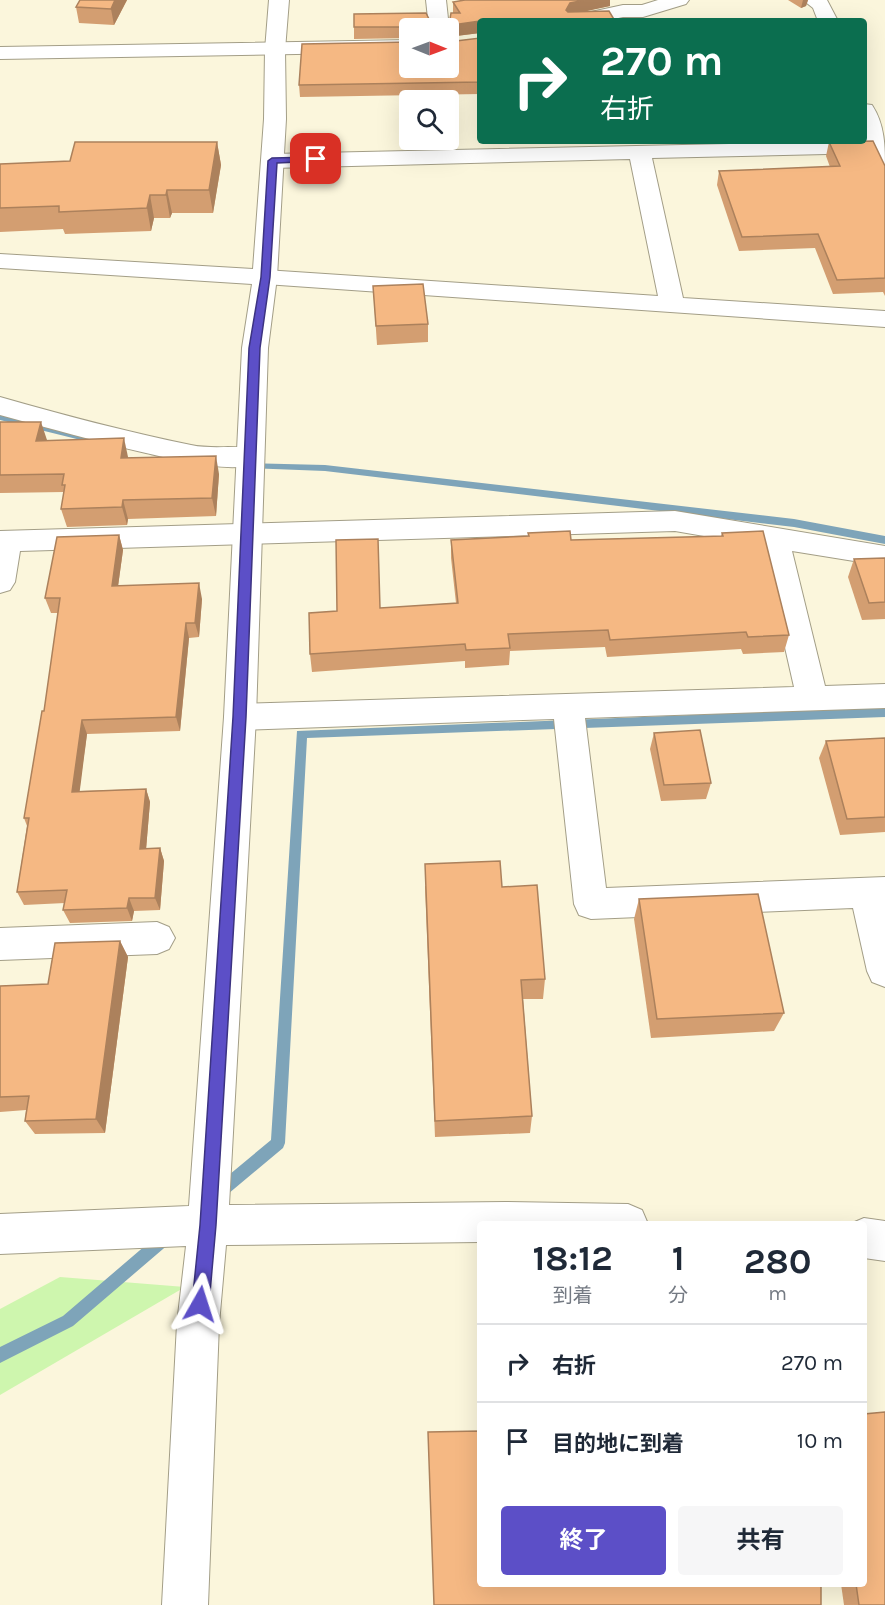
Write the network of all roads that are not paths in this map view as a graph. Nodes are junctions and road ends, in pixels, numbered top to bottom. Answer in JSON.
{"nodes":[{"id":1,"x":279,"y":0,"type":"edge"},
{"id":2,"x":435,"y":0,"type":"edge"},
{"id":3,"x":679,"y":0,"type":"edge"},
{"id":4,"x":438,"y":18,"type":"edge"},
{"id":5,"x":590,"y":18,"type":"edge"},
{"id":6,"x":399,"y":46,"type":"edge"},
{"id":7,"x":274,"y":50,"type":"junction"},
{"id":8,"x":0,"y":53,"type":"edge"},
{"id":9,"x":867,"y":116,"type":"edge"},
{"id":10,"x":537,"y":147,"type":"edge"},
{"id":11,"x":639,"y":151,"type":"junction"},
{"id":12,"x":883,"y":151,"type":"edge"},
{"id":13,"x":272,"y":161,"type":"junction"},
{"id":14,"x":0,"y":261,"type":"edge"},
{"id":15,"x":266,"y":277,"type":"junction"},
{"id":16,"x":672,"y":305,"type":"junction"},
{"id":17,"x":885,"y":319,"type":"edge"},
{"id":18,"x":0,"y":406,"type":"edge"},
{"id":19,"x":250,"y":457,"type":"junction"},
{"id":20,"x":246,"y":533,"type":"junction"},
{"id":21,"x":775,"y":538,"type":"junction"},
{"id":22,"x":4,"y":541,"type":"edge"},
{"id":23,"x":885,"y":556,"type":"edge"},
{"id":24,"x":0,"y":582,"type":"edge"},
{"id":25,"x":885,"y":696,"type":"edge"},
{"id":26,"x":812,"y":698,"type":"junction"},
{"id":27,"x":568,"y":706,"type":"junction"},
{"id":28,"x":240,"y":717,"type":"junction"},
{"id":29,"x":875,"y":892,"type":"edge"},
{"id":30,"x":157,"y":938,"type":"dead end"},
{"id":31,"x":0,"y":944,"type":"edge"},
{"id":32,"x":885,"y":971,"type":"edge"},
{"id":33,"x":477,"y":1222,"type":"edge"},
{"id":34,"x":208,"y":1225,"type":"junction"},
{"id":35,"x":0,"y":1234,"type":"edge"},
{"id":36,"x":867,"y":1238,"type":"edge"},
{"id":37,"x":885,"y":1240,"type":"edge"},
{"id":38,"x":185,"y":1605,"type":"edge"}],
"edges":[{"from":1,"to":7,"type":"street"},
{"from":2,"to":4,"type":"street"},
{"from":3,"to":5,"type":"street"},
{"from":6,"to":7,"type":"street"},
{"from":7,"to":8,"type":"street"},
{"from":7,"to":13,"type":"street"},
{"from":9,"to":12,"type":"street"},
{"from":10,"to":11,"type":"street"},
{"from":10,"to":13,"type":"street"},
{"from":11,"to":12,"type":"street"},
{"from":11,"to":16,"type":"street"},
{"from":13,"to":15,"type":"street"},
{"from":14,"to":15,"type":"street"},
{"from":15,"to":16,"type":"street"},
{"from":15,"to":19,"type":"street"},
{"from":16,"to":17,"type":"street"},
{"from":18,"to":19,"type":"street"},
{"from":19,"to":20,"type":"street"},
{"from":20,"to":21,"type":"street"},
{"from":20,"to":22,"type":"street"},
{"from":20,"to":28,"type":"street"},
{"from":21,"to":23,"type":"street"},
{"from":21,"to":26,"type":"street"},
{"from":22,"to":24,"type":"street"},
{"from":25,"to":26,"type":"street"},
{"from":26,"to":27,"type":"street"},
{"from":27,"to":28,"type":"street"},
{"from":27,"to":29,"type":"street"},
{"from":28,"to":34,"type":"street"},
{"from":29,"to":32,"type":"street"},
{"from":30,"to":31,"type":"street"},
{"from":33,"to":34,"type":"street"},
{"from":34,"to":35,"type":"street"},
{"from":34,"to":38,"type":"street"},
{"from":36,"to":37,"type":"street"}]}
